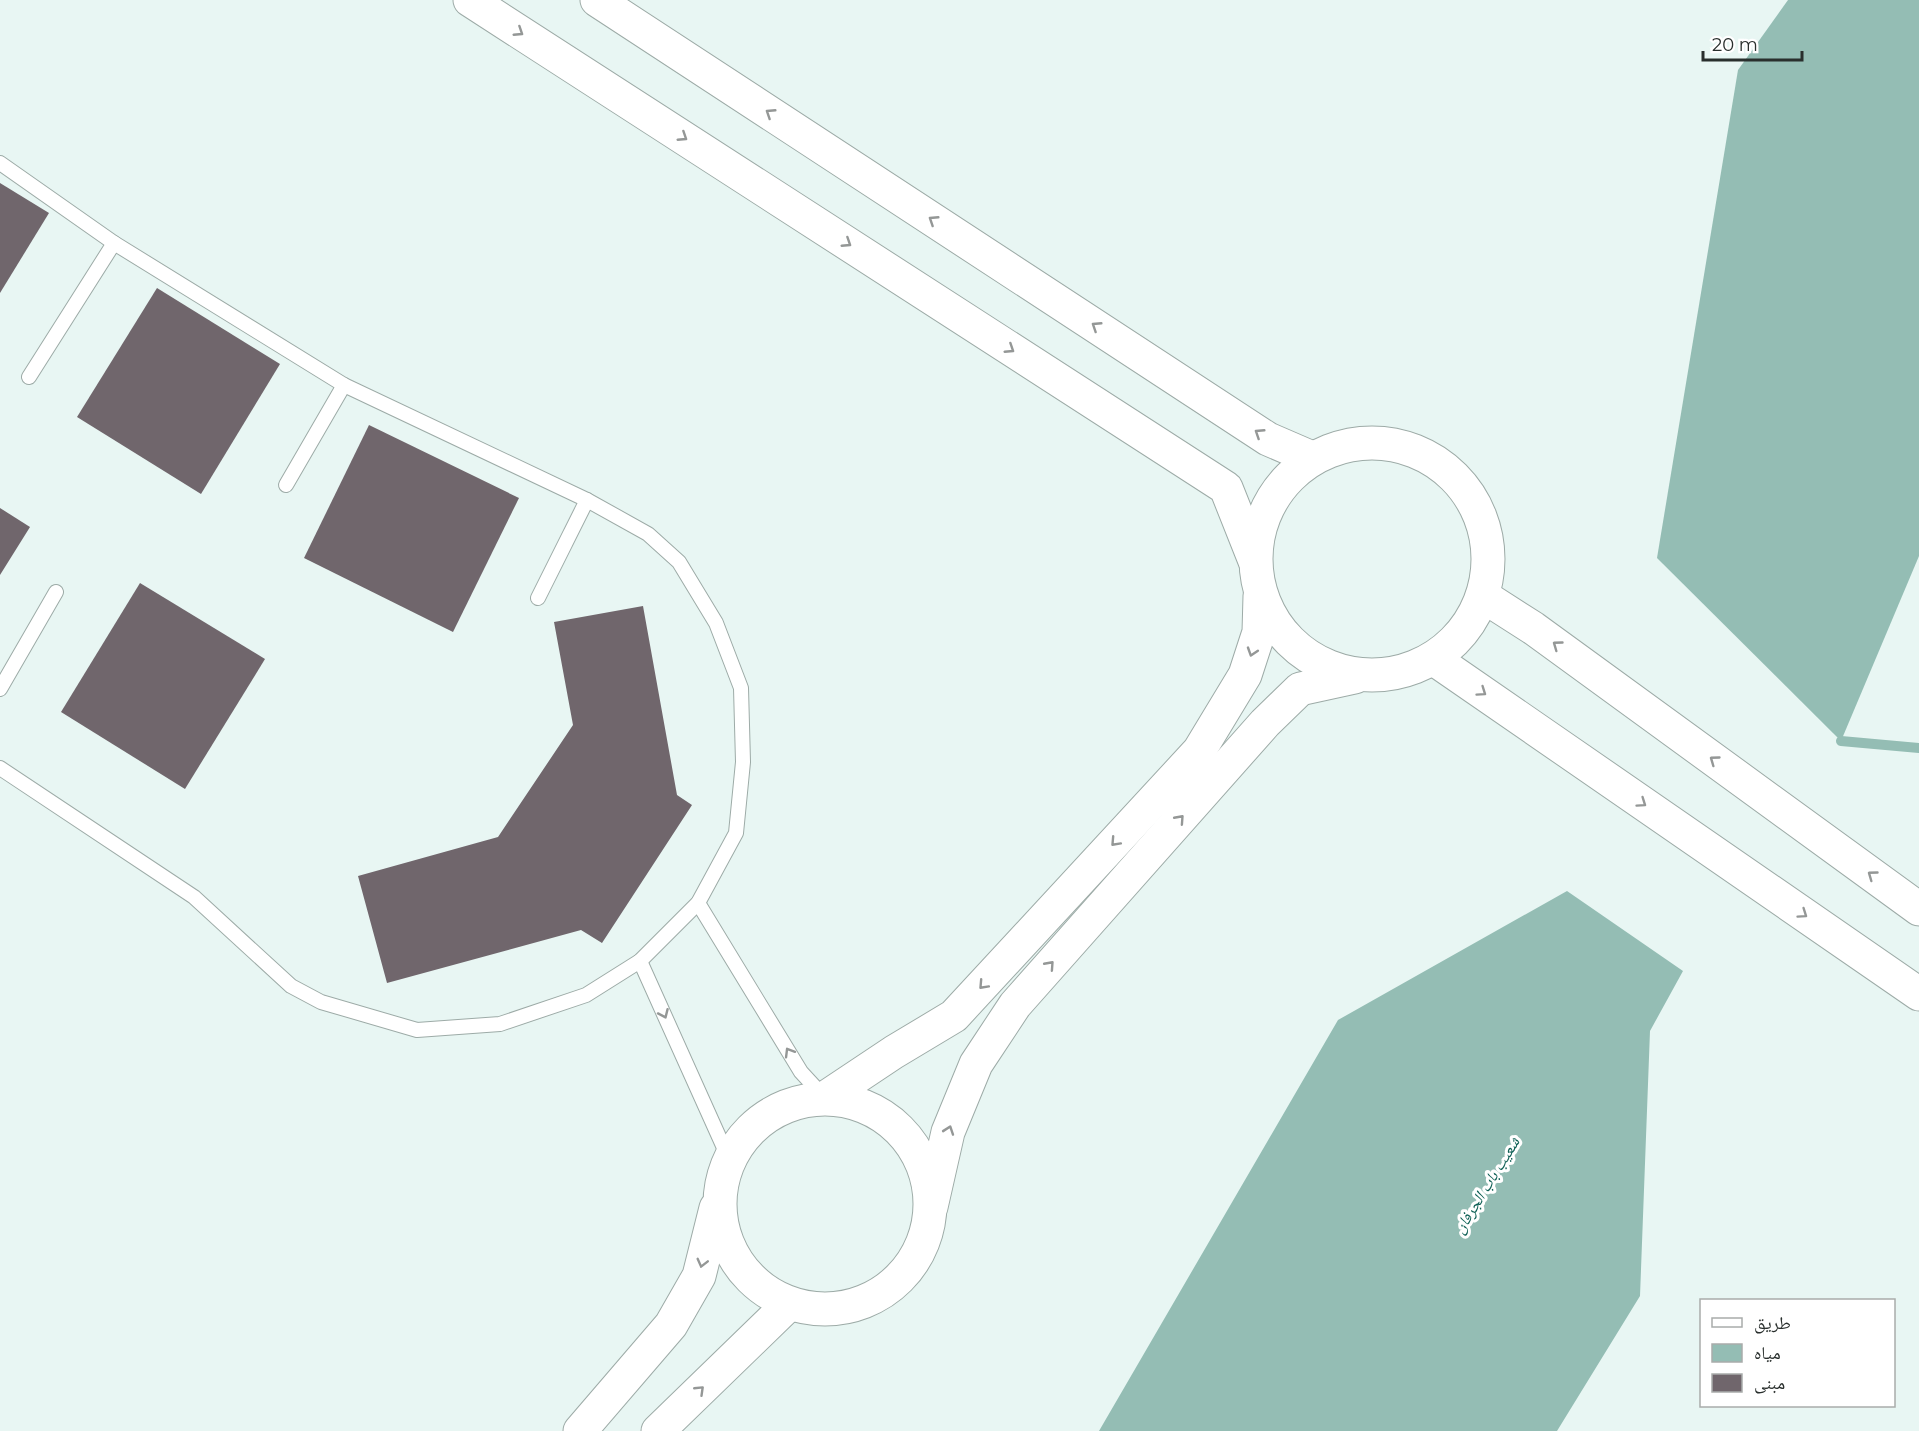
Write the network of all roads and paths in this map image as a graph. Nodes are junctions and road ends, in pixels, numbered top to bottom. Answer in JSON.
{"nodes":[{"id":1,"x":470,"y":0,"type":"edge"},
{"id":2,"x":597,"y":0,"type":"edge"},
{"id":3,"x":0,"y":163,"type":"edge"},
{"id":4,"x":114,"y":243,"type":"junction"},
{"id":5,"x":29,"y":377,"type":"dead end"},
{"id":6,"x":344,"y":385,"type":"junction"},
{"id":7,"x":1312,"y":458,"type":"junction"},
{"id":8,"x":286,"y":485,"type":"dead end"},
{"id":9,"x":587,"y":500,"type":"junction"},
{"id":10,"x":1255,"y":561,"type":"junction"},
{"id":11,"x":56,"y":592,"type":"dead end"},
{"id":12,"x":1260,"y":594,"type":"junction"},
{"id":13,"x":1483,"y":596,"type":"junction"},
{"id":14,"x":538,"y":598,"type":"dead end"},
{"id":15,"x":1434,"y":659,"type":"junction"},
{"id":16,"x":1357,"y":676,"type":"junction"},
{"id":17,"x":0,"y":689,"type":"edge"},
{"id":18,"x":2,"y":775,"type":"edge"},
{"id":19,"x":698,"y":903,"type":"junction"},
{"id":20,"x":1919,"y":909,"type":"edge"},
{"id":21,"x":640,"y":961,"type":"junction"},
{"id":22,"x":1919,"y":994,"type":"edge"},
{"id":23,"x":825,"y":1098,"type":"junction"},
{"id":24,"x":725,"y":1173,"type":"junction"},
{"id":25,"x":931,"y":1207,"type":"junction"},
{"id":26,"x":789,"y":1304,"type":"junction"},
{"id":27,"x":580,"y":1431,"type":"edge"},
{"id":28,"x":658,"y":1431,"type":"edge"}],
"edges":[{"from":1,"to":10,"type":"street","one_way":true},
{"from":7,"to":2,"type":"street","one_way":true},
{"from":3,"to":4,"type":"lane"},
{"from":4,"to":5,"type":"lane"},
{"from":4,"to":6,"type":"lane"},
{"from":6,"to":8,"type":"lane"},
{"from":6,"to":9,"type":"lane"},
{"from":7,"to":10,"type":"street"},
{"from":7,"to":13,"type":"street"},
{"from":9,"to":14,"type":"lane"},
{"from":9,"to":19,"type":"lane"},
{"from":10,"to":12,"type":"street"},
{"from":11,"to":17,"type":"lane"},
{"from":12,"to":16,"type":"street"},
{"from":12,"to":23,"type":"street","one_way":true},
{"from":13,"to":15,"type":"street"},
{"from":20,"to":13,"type":"street","one_way":true},
{"from":15,"to":16,"type":"street"},
{"from":15,"to":22,"type":"street","one_way":true},
{"from":25,"to":16,"type":"street","one_way":true},
{"from":18,"to":21,"type":"lane"},
{"from":19,"to":21,"type":"lane"},
{"from":23,"to":19,"type":"lane","one_way":true},
{"from":21,"to":24,"type":"lane","one_way":true},
{"from":23,"to":24,"type":"street"},
{"from":23,"to":25,"type":"street"},
{"from":24,"to":26,"type":"street"},
{"from":24,"to":27,"type":"street","one_way":true},
{"from":25,"to":26,"type":"street"},
{"from":28,"to":26,"type":"street","one_way":true}]}
